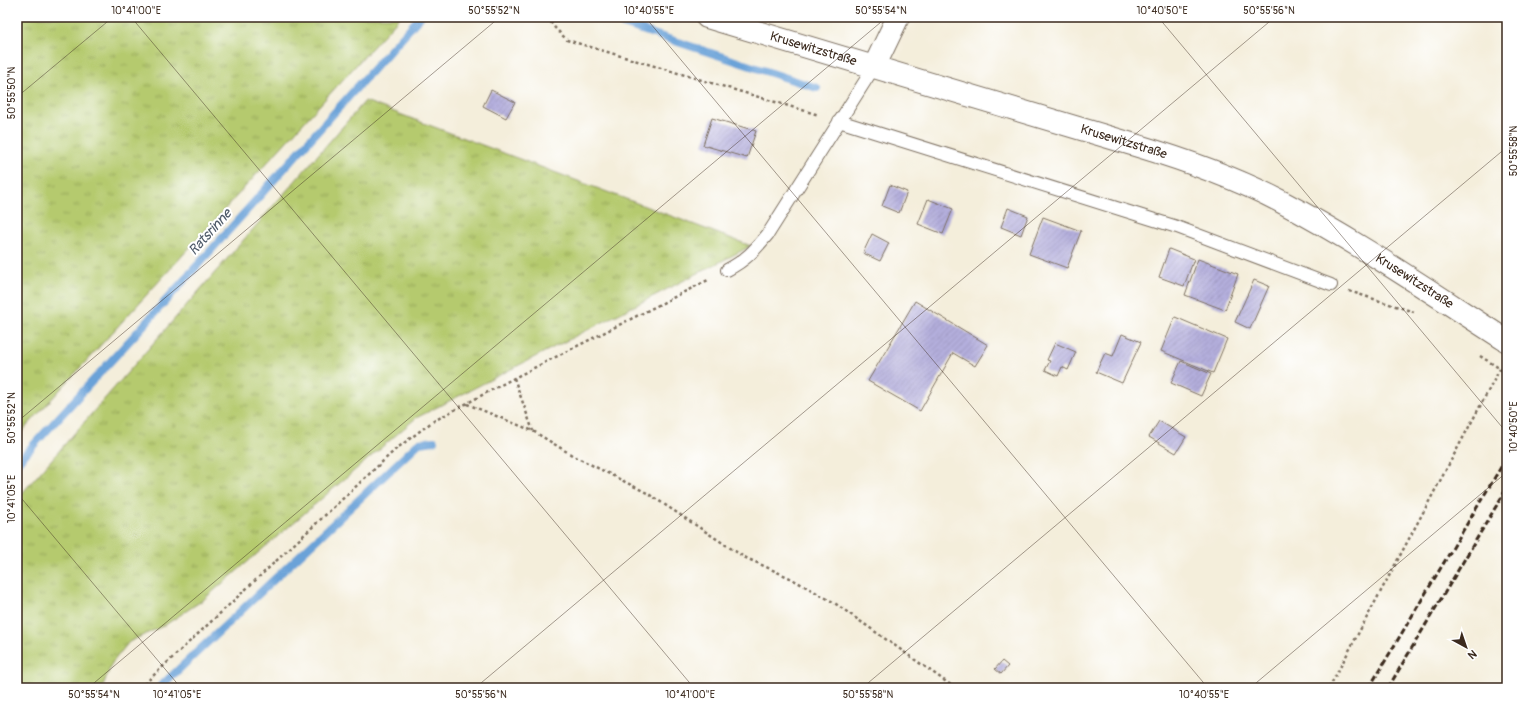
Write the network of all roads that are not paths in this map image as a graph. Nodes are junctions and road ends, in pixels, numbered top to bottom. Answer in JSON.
{"nodes":[{"id":1,"x":707,"y":17,"type":"edge"},
{"id":2,"x":898,"y":17,"type":"edge"},
{"id":3,"x":874,"y":67,"type":"junction"},
{"id":4,"x":838,"y":121,"type":"junction"},
{"id":5,"x":727,"y":270,"type":"road end"},
{"id":6,"x":1331,"y":285,"type":"road end"},
{"id":7,"x":1507,"y":341,"type":"edge"}],
"edges":[{"from":1,"to":3,"type":"main road","name":"Krusewitzstraße"},
{"from":2,"to":3,"type":"main road"},
{"from":3,"to":4,"type":"lane"},
{"from":3,"to":7,"type":"main road","name":"Krusewitzstraße"},
{"from":4,"to":5,"type":"lane"},
{"from":4,"to":6,"type":"lane"}]}
